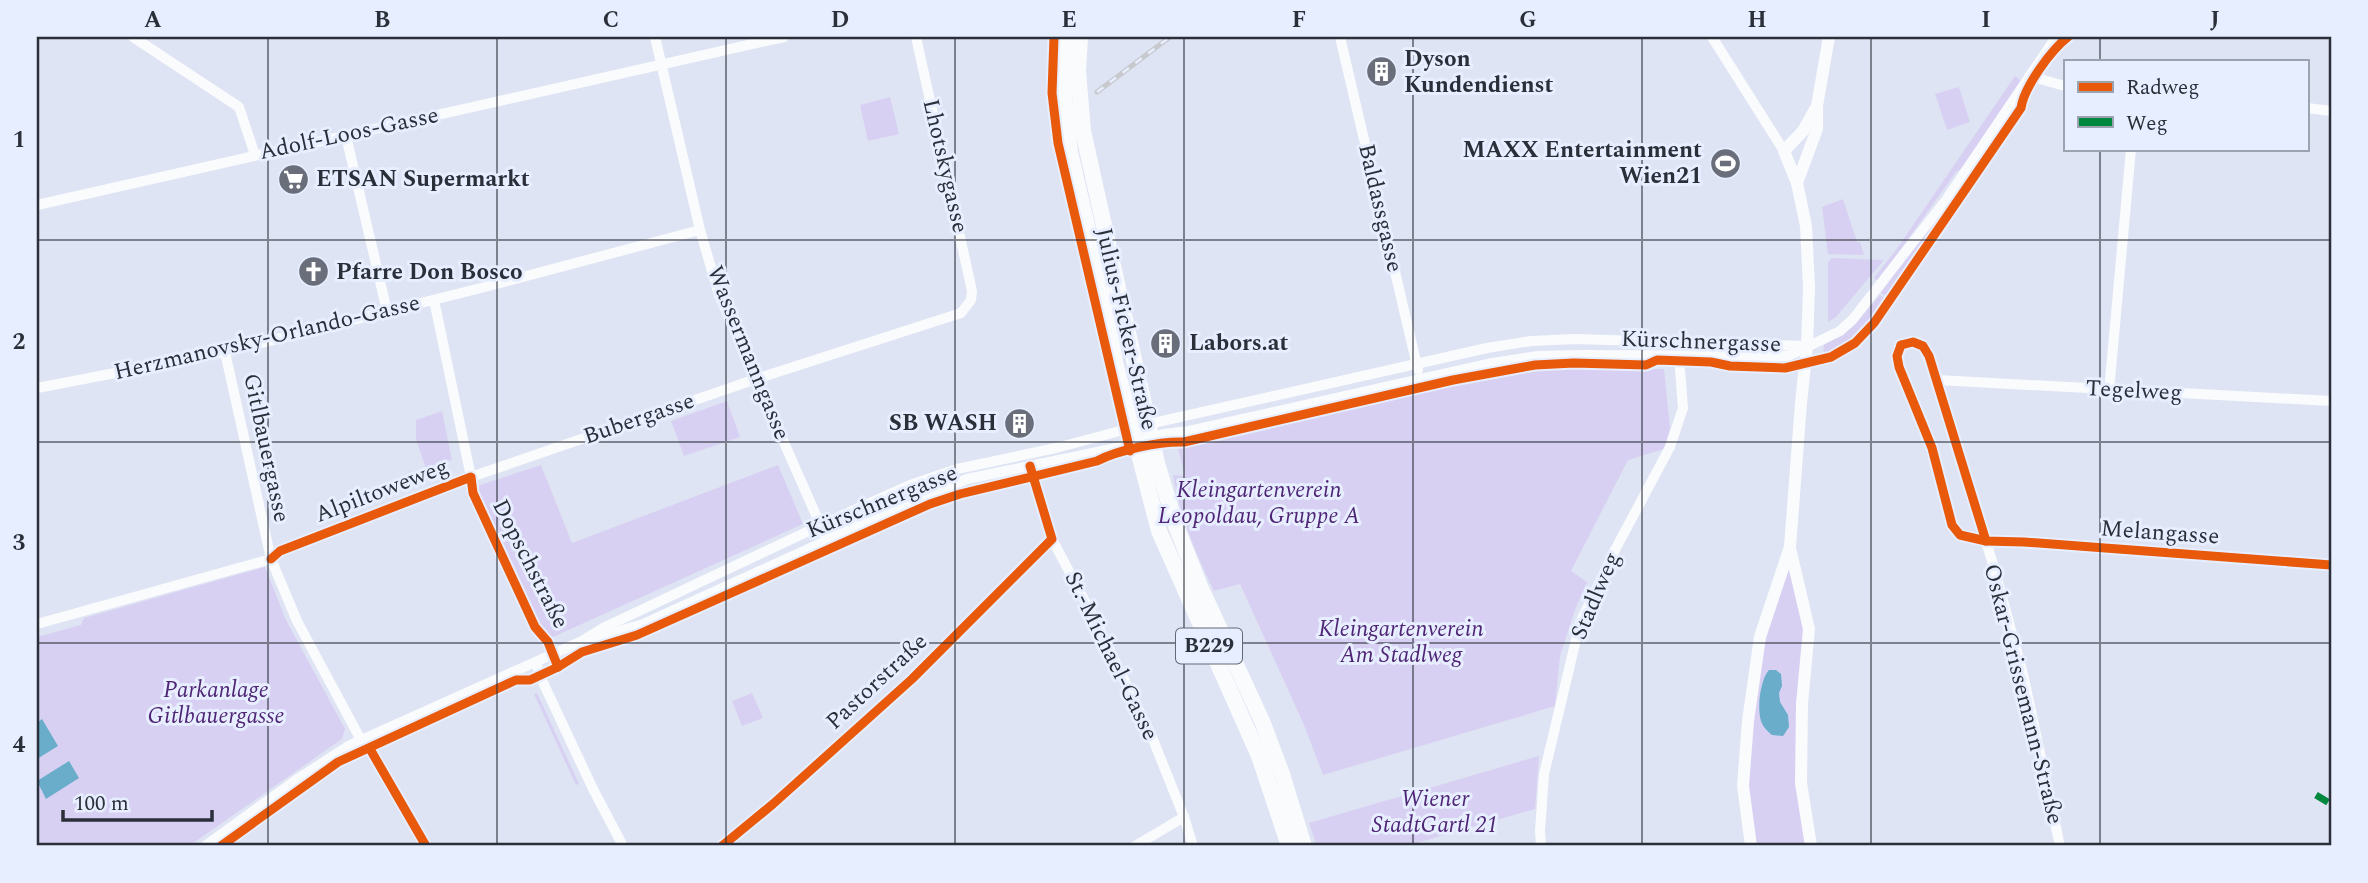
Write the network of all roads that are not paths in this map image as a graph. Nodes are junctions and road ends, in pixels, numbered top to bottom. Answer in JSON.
{"nodes":[{"id":1,"x":133,"y":37,"type":"edge"},
{"id":2,"x":655,"y":37,"type":"edge"},
{"id":3,"x":784,"y":37,"type":"edge"},
{"id":4,"x":916,"y":37,"type":"edge"},
{"id":5,"x":1064,"y":37,"type":"edge"},
{"id":6,"x":1080,"y":37,"type":"edge"},
{"id":7,"x":1340,"y":37,"type":"edge"},
{"id":8,"x":1712,"y":37,"type":"edge"},
{"id":9,"x":1829,"y":37,"type":"edge"},
{"id":10,"x":2056,"y":37,"type":"edge"},
{"id":11,"x":662,"y":65,"type":"junction"},
{"id":12,"x":2029,"y":76,"type":"junction"},
{"id":13,"x":2064,"y":86,"type":"edge"},
{"id":14,"x":1817,"y":106,"type":"junction"},
{"id":15,"x":2308,"y":108,"type":"edge"},
{"id":16,"x":2331,"y":111,"type":"edge"},
{"id":17,"x":346,"y":136,"type":"junction"},
{"id":18,"x":1812,"y":143,"type":"junction"},
{"id":19,"x":2131,"y":150,"type":"edge"},
{"id":20,"x":1785,"y":153,"type":"junction"},
{"id":21,"x":255,"y":155,"type":"junction"},
{"id":22,"x":1797,"y":183,"type":"junction"},
{"id":23,"x":37,"y":205,"type":"edge"},
{"id":24,"x":700,"y":230,"type":"junction"},
{"id":25,"x":972,"y":296,"type":"joint"},
{"id":26,"x":434,"y":300,"type":"junction"},
{"id":27,"x":387,"y":311,"type":"junction"},
{"id":28,"x":1807,"y":346,"type":"junction"},
{"id":29,"x":225,"y":352,"type":"junction"},
{"id":30,"x":1679,"y":357,"type":"junction"},
{"id":31,"x":1417,"y":365,"type":"junction"},
{"id":32,"x":756,"y":379,"type":"junction"},
{"id":33,"x":1421,"y":379,"type":"junction"},
{"id":34,"x":1937,"y":380,"type":"junction"},
{"id":35,"x":37,"y":388,"type":"edge"},
{"id":36,"x":2109,"y":391,"type":"junction"},
{"id":37,"x":2331,"y":401,"type":"edge"},
{"id":38,"x":1150,"y":431,"type":"junction"},
{"id":39,"x":1133,"y":436,"type":"junction"},
{"id":40,"x":1030,"y":466,"type":"junction"},
{"id":41,"x":821,"y":525,"type":"junction"},
{"id":42,"x":1052,"y":539,"type":"junction"},
{"id":43,"x":827,"y":540,"type":"junction"},
{"id":44,"x":1986,"y":541,"type":"junction"},
{"id":45,"x":1790,"y":547,"type":"junction"},
{"id":46,"x":271,"y":559,"type":"junction"},
{"id":47,"x":2331,"y":565,"type":"edge"},
{"id":48,"x":37,"y":624,"type":"edge"},
{"id":49,"x":582,"y":641,"type":"junction"},
{"id":50,"x":536,"y":662,"type":"junction"},
{"id":51,"x":362,"y":740,"type":"junction"},
{"id":52,"x":1184,"y":817,"type":"junction"},
{"id":53,"x":205,"y":846,"type":"edge"},
{"id":54,"x":623,"y":846,"type":"edge"},
{"id":55,"x":722,"y":846,"type":"edge"},
{"id":56,"x":1135,"y":846,"type":"edge"},
{"id":57,"x":1193,"y":846,"type":"edge"},
{"id":58,"x":1289,"y":846,"type":"edge"},
{"id":59,"x":1304,"y":846,"type":"edge"},
{"id":60,"x":1541,"y":846,"type":"edge"},
{"id":61,"x":1751,"y":846,"type":"edge"},
{"id":62,"x":1811,"y":846,"type":"edge"},
{"id":63,"x":2060,"y":846,"type":"edge"}],
"edges":[{"from":1,"to":21,"type":"street"},
{"from":2,"to":11,"type":"street","name":"Wassermanngasse"},
{"from":3,"to":11,"type":"street","name":"Adolf-Loos-Gasse"},
{"from":4,"to":25,"type":"street","name":"Lhotskygasse"},
{"from":5,"to":39,"type":"main road","name":"Julius-Ficker-Straße","number":"B229"},
{"from":6,"to":38,"type":"main road","name":"Julius-Ficker-Straße","number":"B229"},
{"from":7,"to":31,"type":"street","name":"Baldassgasse"},
{"from":8,"to":20,"type":"street"},
{"from":9,"to":14,"type":"street"},
{"from":10,"to":12,"type":"street"},
{"from":11,"to":17,"type":"street","name":"Adolf-Loos-Gasse"},
{"from":11,"to":24,"type":"street","name":"Wassermanngasse"},
{"from":12,"to":13,"type":"street"},
{"from":12,"to":28,"type":"street"},
{"from":14,"to":18,"type":"street"},
{"from":14,"to":20,"type":"street"},
{"from":15,"to":16,"type":"street"},
{"from":17,"to":21,"type":"street","name":"Adolf-Loos-Gasse"},
{"from":17,"to":27,"type":"street"},
{"from":18,"to":20,"type":"street"},
{"from":18,"to":22,"type":"street"},
{"from":19,"to":36,"type":"street"},
{"from":20,"to":22,"type":"street"},
{"from":21,"to":23,"type":"street","name":"Adolf-Loos-Gasse"},
{"from":22,"to":28,"type":"street"},
{"from":24,"to":26,"type":"street","name":"Herzmanovsky-Orlando-Gasse"},
{"from":24,"to":32,"type":"street","name":"Wassermanngasse"},
{"from":25,"to":32,"type":"street","name":"Bubergasse"},
{"from":26,"to":27,"type":"street","name":"Herzmanovsky-Orlando-Gasse"},
{"from":26,"to":32,"type":"street","name":"Bubergasse"},
{"from":27,"to":29,"type":"street","name":"Herzmanovsky-Orlando-Gasse"},
{"from":28,"to":30,"type":"street","name":"Kürschnergasse"},
{"from":28,"to":31,"type":"street","name":"Kürschnergasse"},
{"from":28,"to":45,"type":"street"},
{"from":29,"to":35,"type":"street","name":"Herzmanovsky-Orlando-Gasse"},
{"from":29,"to":46,"type":"street","name":"Gitlbauergasse"},
{"from":30,"to":33,"type":"street","name":"Kürschnergasse"},
{"from":30,"to":60,"type":"street","name":"Stadlweg"},
{"from":31,"to":33,"type":"street","name":"Baldassgasse"},
{"from":31,"to":38,"type":"street","name":"Kürschnergasse"},
{"from":32,"to":41,"type":"street","name":"Wassermanngasse"},
{"from":33,"to":38,"type":"street","name":"Kürschnergasse"},
{"from":34,"to":36,"type":"street","name":"Tegelweg"},
{"from":34,"to":44,"type":"street","name":"Oskar-Grissemann-Straße"},
{"from":34,"to":44,"type":"street","name":"Oskar-Grissemann-Straße"},
{"from":36,"to":37,"type":"street","name":"Tegelweg"},
{"from":38,"to":39,"type":"street","name":"Kürschnergasse"},
{"from":38,"to":39,"type":"street","name":"Kürschnergasse"},
{"from":38,"to":59,"type":"main road","name":"Julius-Ficker-Straße","number":"B229"},
{"from":39,"to":40,"type":"street","name":"Kürschnergasse"},
{"from":39,"to":41,"type":"street","name":"Kürschnergasse"},
{"from":39,"to":58,"type":"main road","name":"Julius-Ficker-Straße","number":"B229"},
{"from":40,"to":42,"type":"street","name":"St.-Michael-Gasse"},
{"from":40,"to":43,"type":"street","name":"Kürschnergasse"},
{"from":41,"to":43,"type":"street","name":"Wassermanngasse"},
{"from":41,"to":49,"type":"street","name":"Kürschnergasse"},
{"from":42,"to":52,"type":"street","name":"St.-Michael-Gasse"},
{"from":42,"to":55,"type":"street","name":"Pastorstraße"},
{"from":43,"to":49,"type":"street","name":"Kürschnergasse"},
{"from":44,"to":47,"type":"street","name":"Melangasse"},
{"from":44,"to":63,"type":"street","name":"Oskar-Grissemann-Straße"},
{"from":45,"to":61,"type":"street"},
{"from":45,"to":62,"type":"street"},
{"from":46,"to":48,"type":"street"},
{"from":46,"to":51,"type":"street","name":"Gitlbauergasse"},
{"from":49,"to":50,"type":"street","name":"Kürschnergasse"},
{"from":50,"to":51,"type":"street","name":"Kürschnergasse"},
{"from":50,"to":54,"type":"street","name":"Dopschstraße"},
{"from":51,"to":53,"type":"street","name":"Kürschnergasse"},
{"from":52,"to":56,"type":"street"},
{"from":52,"to":57,"type":"street","name":"St.-Michael-Gasse"}]}
